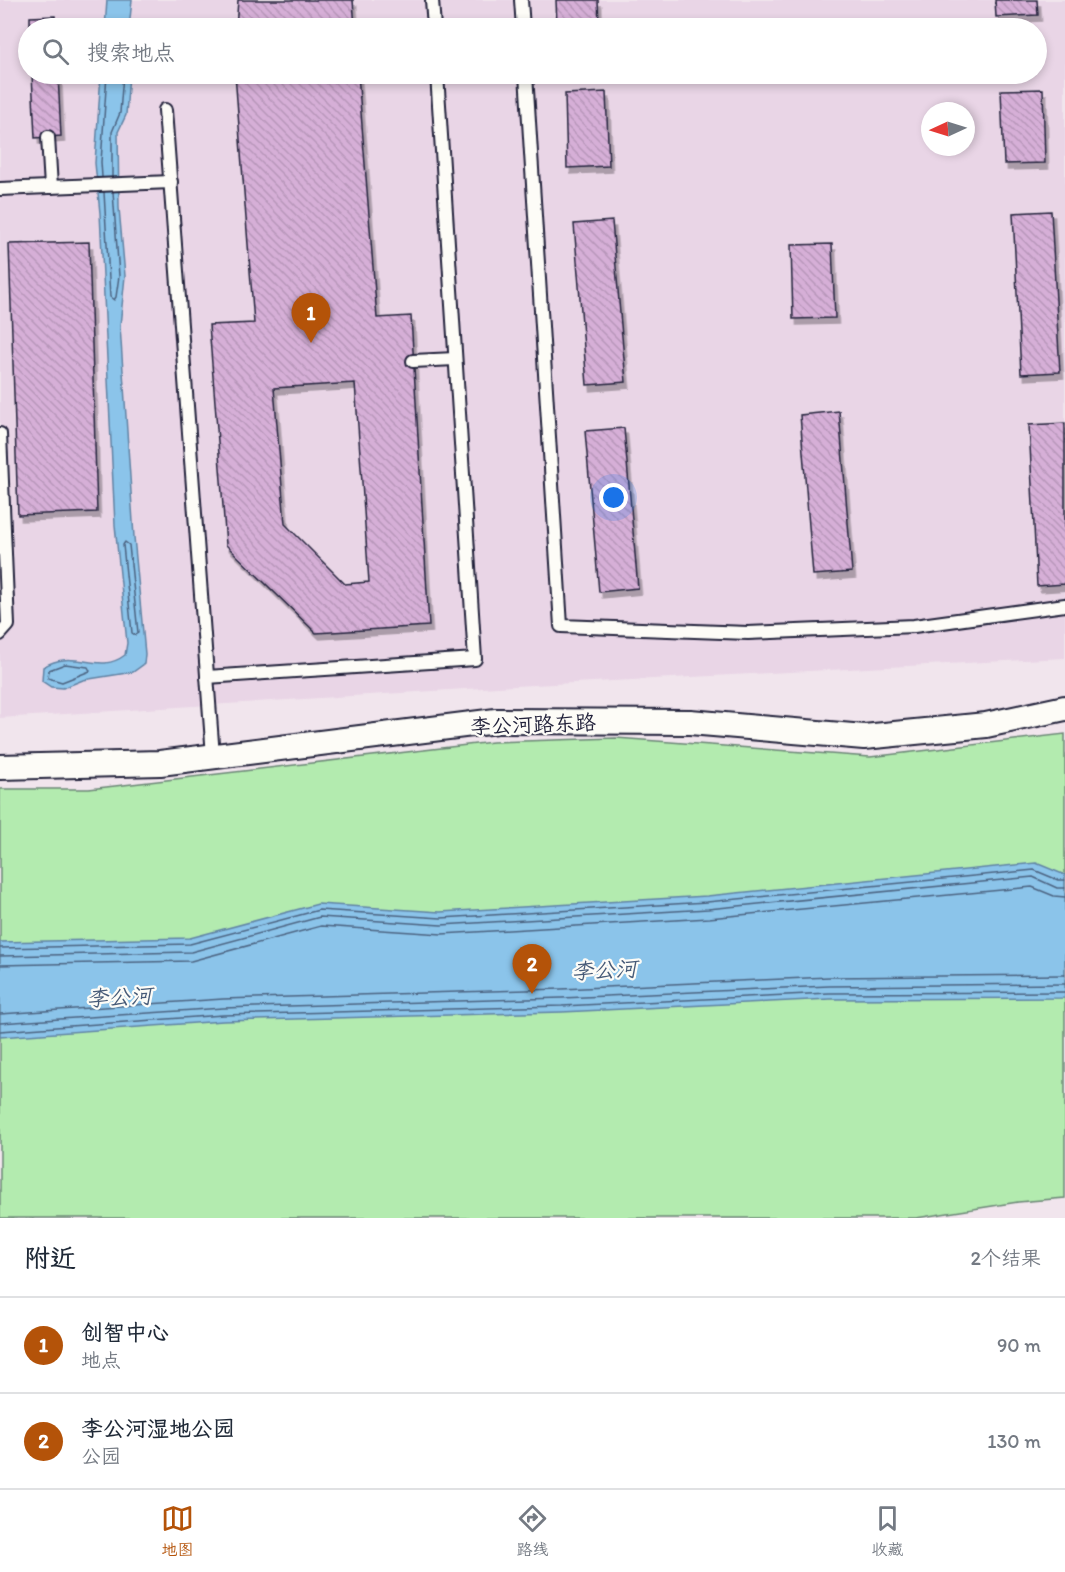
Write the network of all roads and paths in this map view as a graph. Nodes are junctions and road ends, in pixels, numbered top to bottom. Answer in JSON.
{"nodes":[{"id":1,"x":432,"y":0,"type":"edge"},
{"id":2,"x":521,"y":0,"type":"edge"},
{"id":3,"x":433,"y":18,"type":"edge"},
{"id":4,"x":522,"y":18,"type":"edge"},
{"id":5,"x":438,"y":84,"type":"edge"},
{"id":6,"x":527,"y":84,"type":"edge"},
{"id":7,"x":165,"y":110,"type":"dead end"},
{"id":8,"x":48,"y":137,"type":"dead end"},
{"id":9,"x":171,"y":182,"type":"junction"},
{"id":10,"x":51,"y":187,"type":"junction"},
{"id":11,"x":0,"y":189,"type":"edge"},
{"id":12,"x":455,"y":359,"type":"junction"},
{"id":13,"x":413,"y":361,"type":"dead end"},
{"id":14,"x":0,"y":434,"type":"edge"},
{"id":15,"x":1065,"y":605,"type":"edge"},
{"id":16,"x":0,"y":634,"type":"edge"},
{"id":17,"x":207,"y":677,"type":"junction"},
{"id":18,"x":1065,"y":708,"type":"edge"},
{"id":19,"x":213,"y":756,"type":"junction"},
{"id":20,"x":0,"y":767,"type":"edge"}],
"edges":[{"from":1,"to":3,"type":"lane"},
{"from":2,"to":4,"type":"lane"},
{"from":5,"to":12,"type":"lane"},
{"from":6,"to":15,"type":"lane"},
{"from":7,"to":9,"type":"lane"},
{"from":8,"to":10,"type":"lane"},
{"from":9,"to":10,"type":"lane"},
{"from":9,"to":17,"type":"lane"},
{"from":10,"to":11,"type":"lane"},
{"from":12,"to":13,"type":"lane"},
{"from":12,"to":17,"type":"lane"},
{"from":14,"to":16,"type":"lane"},
{"from":17,"to":19,"type":"lane"},
{"from":18,"to":19,"type":"street","name":"李公河路东路"},
{"from":19,"to":20,"type":"street","name":"李公河路东路"}]}
